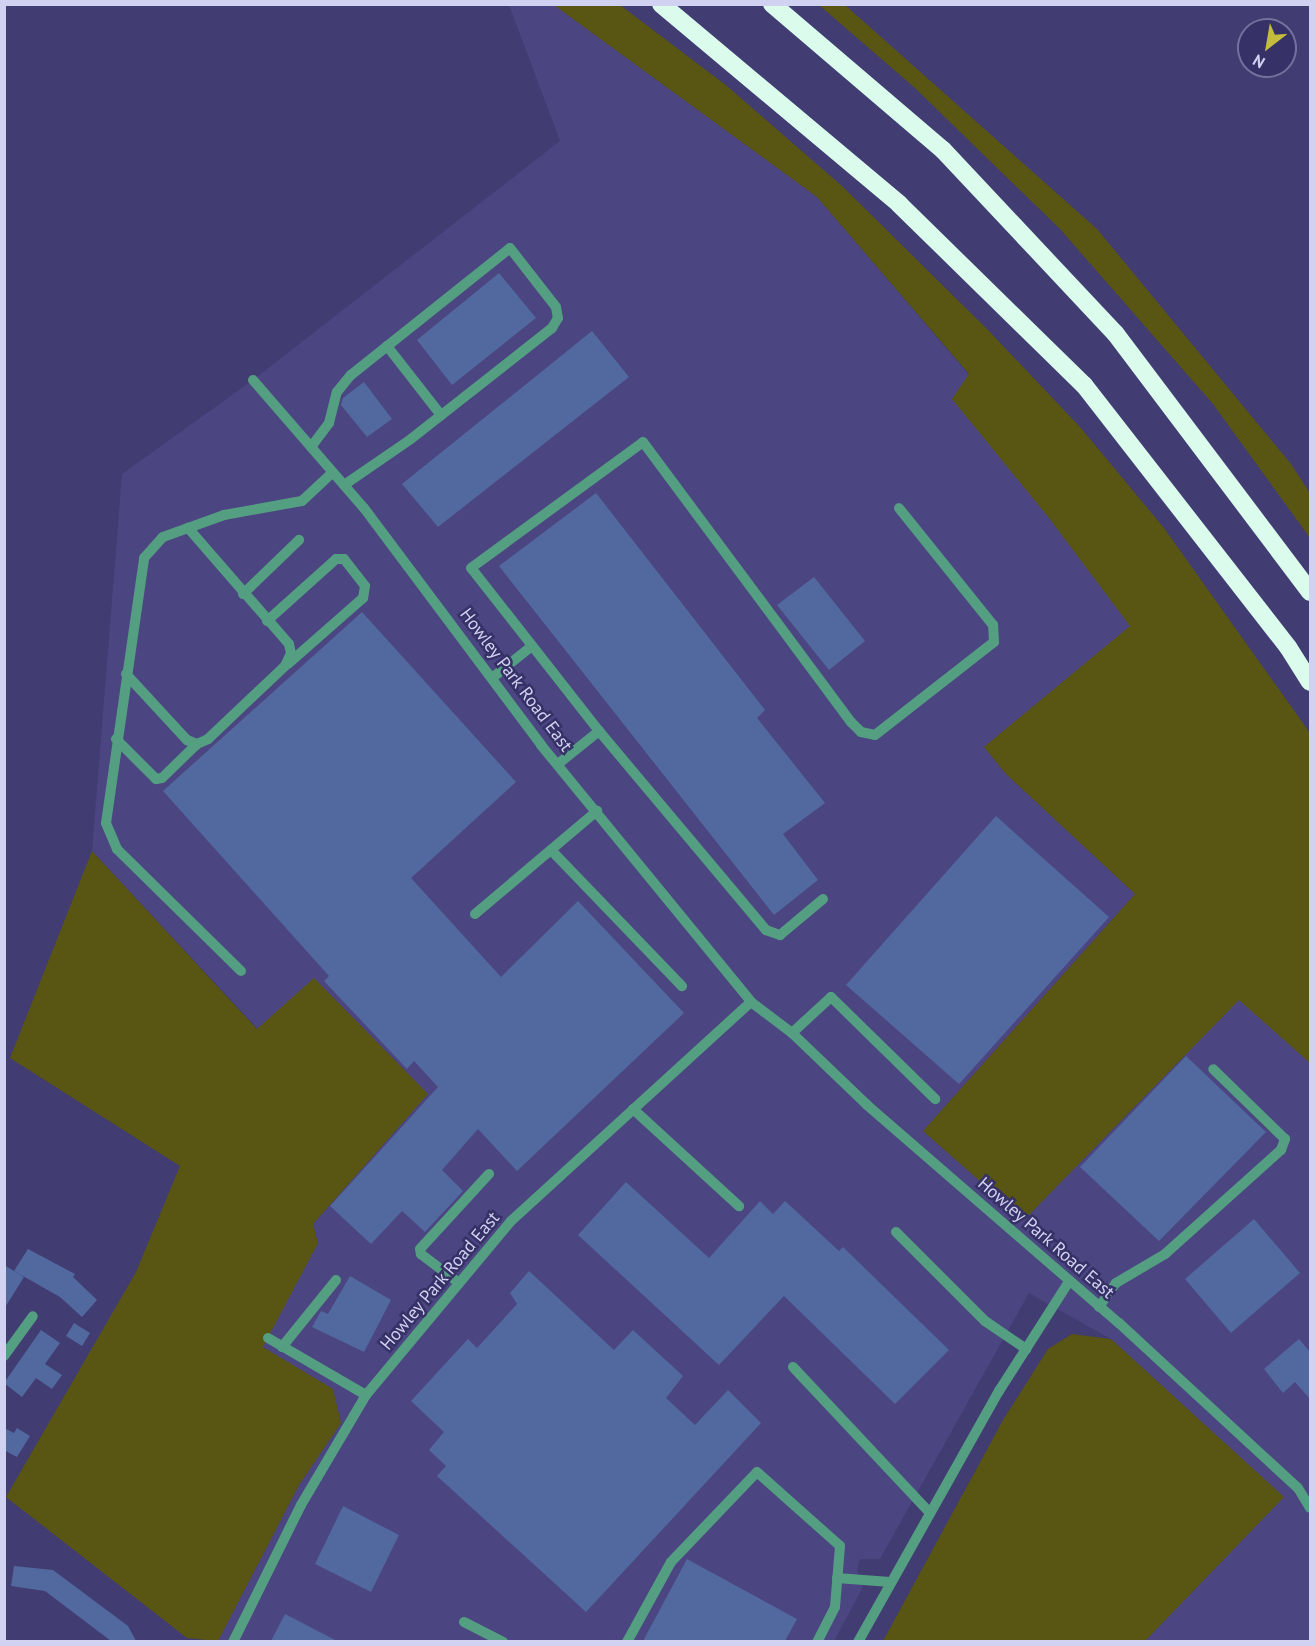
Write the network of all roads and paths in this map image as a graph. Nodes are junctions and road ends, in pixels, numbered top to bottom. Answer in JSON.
{"nodes":[{"id":1,"x":661,"y":4,"type":"edge"},
{"id":2,"x":772,"y":4,"type":"edge"},
{"id":3,"x":387,"y":346,"type":"junction"},
{"id":4,"x":253,"y":380,"type":"dead end"},
{"id":5,"x":441,"y":415,"type":"junction"},
{"id":6,"x":311,"y":447,"type":"junction"},
{"id":7,"x":333,"y":472,"type":"junction"},
{"id":8,"x":344,"y":485,"type":"junction"},
{"id":9,"x":899,"y":508,"type":"dead end"},
{"id":10,"x":188,"y":528,"type":"junction"},
{"id":11,"x":299,"y":540,"type":"dead end"},
{"id":12,"x":1311,"y":592,"type":"edge"},
{"id":13,"x":243,"y":594,"type":"junction"},
{"id":14,"x":267,"y":621,"type":"junction"},
{"id":15,"x":532,"y":646,"type":"junction"},
{"id":16,"x":285,"y":666,"type":"junction"},
{"id":17,"x":126,"y":674,"type":"junction"},
{"id":18,"x":492,"y":678,"type":"junction"},
{"id":19,"x":1311,"y":682,"type":"edge"},
{"id":20,"x":599,"y":731,"type":"junction"},
{"id":21,"x":116,"y":739,"type":"junction"},
{"id":22,"x":197,"y":744,"type":"junction"},
{"id":23,"x":558,"y":764,"type":"junction"},
{"id":24,"x":597,"y":811,"type":"junction"},
{"id":25,"x":551,"y":850,"type":"junction"},
{"id":26,"x":823,"y":899,"type":"dead end"},
{"id":27,"x":475,"y":914,"type":"dead end"},
{"id":28,"x":241,"y":971,"type":"dead end"},
{"id":29,"x":682,"y":986,"type":"dead end"},
{"id":30,"x":750,"y":1002,"type":"junction"},
{"id":31,"x":792,"y":1033,"type":"junction"},
{"id":32,"x":1212,"y":1069,"type":"dead end"},
{"id":33,"x":935,"y":1099,"type":"dead end"},
{"id":34,"x":633,"y":1109,"type":"junction"},
{"id":35,"x":489,"y":1174,"type":"dead end"},
{"id":36,"x":739,"y":1206,"type":"dead end"},
{"id":37,"x":896,"y":1232,"type":"dead end"},
{"id":38,"x":336,"y":1280,"type":"dead end"},
{"id":39,"x":459,"y":1283,"type":"junction"},
{"id":40,"x":1068,"y":1283,"type":"junction"},
{"id":41,"x":1099,"y":1307,"type":"junction"},
{"id":42,"x":33,"y":1316,"type":"dead end"},
{"id":43,"x":268,"y":1338,"type":"dead end"},
{"id":44,"x":282,"y":1347,"type":"junction"},
{"id":45,"x":1026,"y":1349,"type":"junction"},
{"id":46,"x":5,"y":1354,"type":"edge"},
{"id":47,"x":793,"y":1367,"type":"dead end"},
{"id":48,"x":366,"y":1395,"type":"junction"},
{"id":49,"x":1306,"y":1492,"type":"edge"},
{"id":50,"x":1311,"y":1508,"type":"edge"},
{"id":51,"x":929,"y":1512,"type":"junction"},
{"id":52,"x":837,"y":1578,"type":"junction"},
{"id":53,"x":890,"y":1582,"type":"junction"},
{"id":54,"x":464,"y":1622,"type":"dead end"},
{"id":55,"x":232,"y":1641,"type":"edge"},
{"id":56,"x":503,"y":1641,"type":"edge"},
{"id":57,"x":627,"y":1641,"type":"edge"},
{"id":58,"x":817,"y":1641,"type":"edge"},
{"id":59,"x":858,"y":1641,"type":"edge"}],
"edges":[{"from":1,"to":19,"type":"highway"},
{"from":2,"to":12,"type":"highway"},
{"from":3,"to":5,"type":"street"},
{"from":3,"to":5,"type":"street"},
{"from":3,"to":6,"type":"street"},
{"from":4,"to":6,"type":"street","name":"Howley Park Road East"},
{"from":5,"to":8,"type":"street"},
{"from":6,"to":7,"type":"street","name":"Howley Park Road East"},
{"from":7,"to":8,"type":"street","name":"Howley Park Road East"},
{"from":7,"to":10,"type":"street"},
{"from":8,"to":18,"type":"street","name":"Howley Park Road East"},
{"from":9,"to":15,"type":"street"},
{"from":10,"to":13,"type":"street"},
{"from":10,"to":17,"type":"street"},
{"from":11,"to":13,"type":"street"},
{"from":13,"to":14,"type":"street"},
{"from":14,"to":16,"type":"street"},
{"from":14,"to":16,"type":"street"},
{"from":15,"to":18,"type":"street"},
{"from":15,"to":20,"type":"street"},
{"from":16,"to":22,"type":"street"},
{"from":17,"to":21,"type":"street"},
{"from":17,"to":22,"type":"street"},
{"from":18,"to":23,"type":"street","name":"Howley Park Road East"},
{"from":20,"to":23,"type":"street"},
{"from":20,"to":26,"type":"street"},
{"from":21,"to":22,"type":"street"},
{"from":21,"to":28,"type":"street"},
{"from":23,"to":24,"type":"street","name":"Howley Park Road East"},
{"from":24,"to":25,"type":"street"},
{"from":24,"to":30,"type":"street","name":"Howley Park Road East"},
{"from":25,"to":27,"type":"street"},
{"from":25,"to":29,"type":"street"},
{"from":30,"to":31,"type":"street","name":"Howley Park Road East"},
{"from":30,"to":34,"type":"street","name":"Howley Park Road East"},
{"from":31,"to":33,"type":"street"},
{"from":31,"to":40,"type":"street","name":"Howley Park Road East"},
{"from":32,"to":41,"type":"street"},
{"from":34,"to":36,"type":"street"},
{"from":34,"to":39,"type":"street","name":"Howley Park Road East"},
{"from":35,"to":39,"type":"street"},
{"from":37,"to":45,"type":"street"},
{"from":38,"to":44,"type":"street"},
{"from":39,"to":48,"type":"street","name":"Howley Park Road East"},
{"from":40,"to":41,"type":"street","name":"Howley Park Road East"},
{"from":40,"to":45,"type":"street"},
{"from":41,"to":49,"type":"street","name":"Howley Park Road East"},
{"from":42,"to":46,"type":"street"},
{"from":43,"to":44,"type":"street"},
{"from":44,"to":48,"type":"street"},
{"from":45,"to":51,"type":"street"},
{"from":47,"to":51,"type":"street"},
{"from":48,"to":55,"type":"street","name":"Howley Park Road East"},
{"from":49,"to":50,"type":"street","name":"Howley Park Road East"},
{"from":51,"to":53,"type":"street"},
{"from":52,"to":53,"type":"street"},
{"from":52,"to":57,"type":"street"},
{"from":52,"to":58,"type":"street"},
{"from":53,"to":59,"type":"street"},
{"from":54,"to":56,"type":"street"}]}
